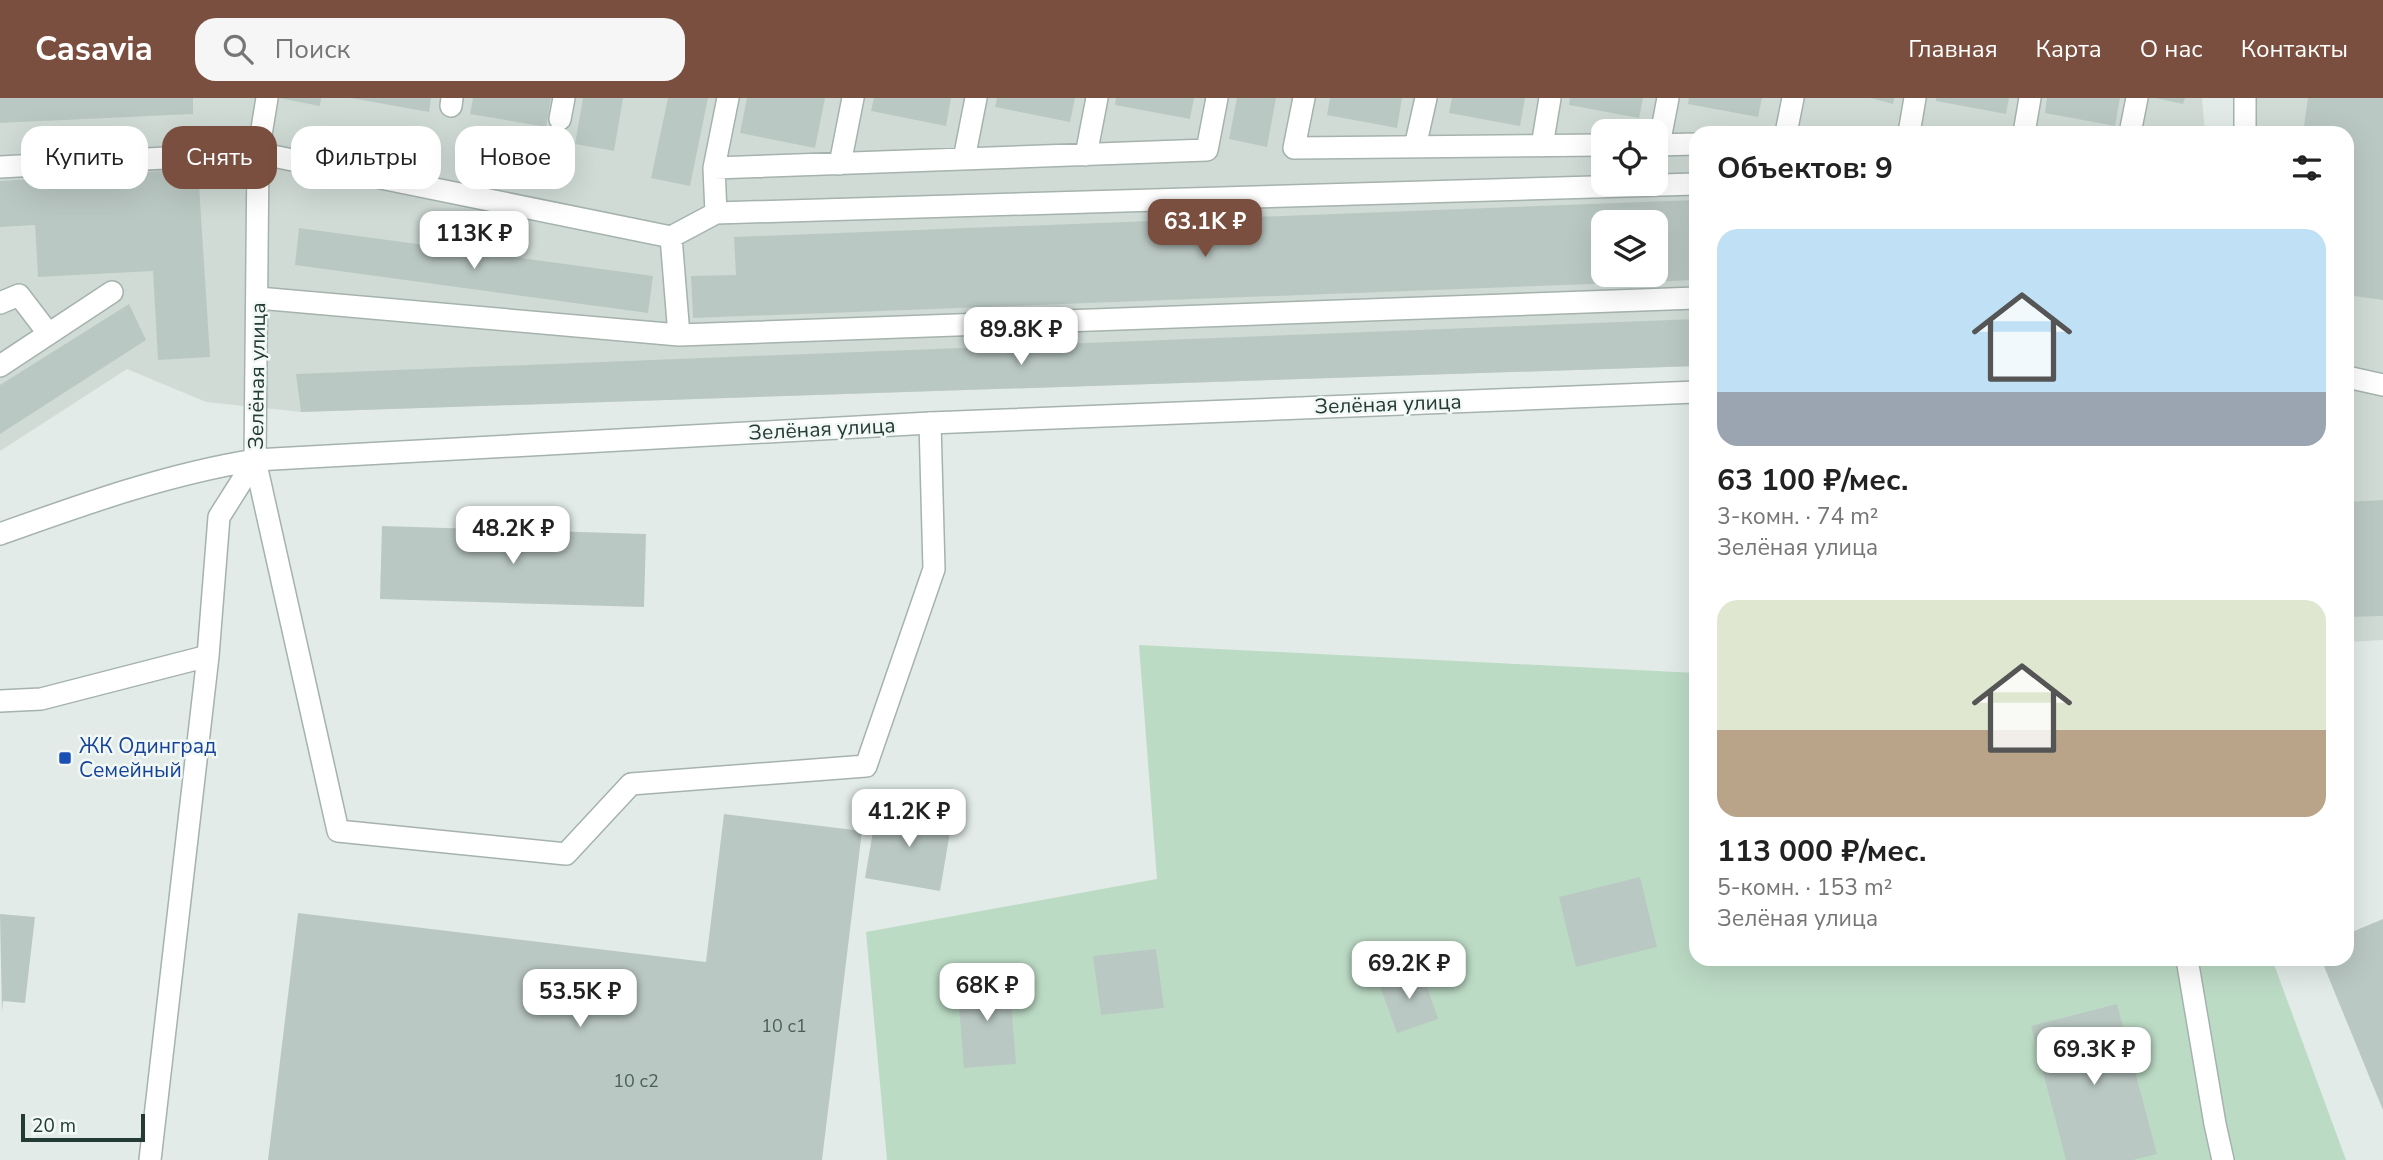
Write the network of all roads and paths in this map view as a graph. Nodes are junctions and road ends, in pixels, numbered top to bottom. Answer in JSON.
{"nodes":[{"id":1,"x":267,"y":98,"type":"edge"},
{"id":2,"x":564,"y":98,"type":"edge"},
{"id":3,"x":728,"y":98,"type":"edge"},
{"id":4,"x":853,"y":98,"type":"edge"},
{"id":5,"x":976,"y":98,"type":"edge"},
{"id":6,"x":1097,"y":98,"type":"edge"},
{"id":7,"x":1217,"y":98,"type":"edge"},
{"id":8,"x":1304,"y":98,"type":"edge"},
{"id":9,"x":1426,"y":98,"type":"edge"},
{"id":10,"x":1550,"y":98,"type":"edge"},
{"id":11,"x":1668,"y":98,"type":"edge"},
{"id":12,"x":1793,"y":98,"type":"edge"},
{"id":13,"x":1915,"y":98,"type":"edge"},
{"id":14,"x":2031,"y":98,"type":"edge"},
{"id":15,"x":2137,"y":98,"type":"edge"},
{"id":16,"x":2245,"y":98,"type":"edge"},
{"id":17,"x":1663,"y":119,"type":"edge"},
{"id":18,"x":560,"y":120,"type":"dead end"},
{"id":19,"x":262,"y":126,"type":"edge"},
{"id":20,"x":1787,"y":126,"type":"edge"},
{"id":21,"x":1910,"y":126,"type":"edge"},
{"id":22,"x":2025,"y":126,"type":"edge"},
{"id":23,"x":2131,"y":126,"type":"edge"},
{"id":24,"x":2245,"y":126,"type":"edge"},
{"id":25,"x":1689,"y":144,"type":"edge"},
{"id":26,"x":1591,"y":145,"type":"edge"},
{"id":27,"x":1668,"y":145,"type":"edge"},
{"id":28,"x":1542,"y":146,"type":"junction"},
{"id":29,"x":1415,"y":147,"type":"junction"},
{"id":30,"x":1086,"y":155,"type":"junction"},
{"id":31,"x":277,"y":157,"type":"edge"},
{"id":32,"x":162,"y":158,"type":"edge"},
{"id":33,"x":964,"y":159,"type":"junction"},
{"id":34,"x":841,"y":164,"type":"junction"},
{"id":35,"x":0,"y":167,"type":"edge"},
{"id":36,"x":714,"y":168,"type":"junction"},
{"id":37,"x":1689,"y":184,"type":"edge"},
{"id":38,"x":258,"y":189,"type":"edge"},
{"id":39,"x":716,"y":213,"type":"junction"},
{"id":40,"x":671,"y":237,"type":"junction"},
{"id":41,"x":112,"y":292,"type":"dead end"},
{"id":42,"x":258,"y":298,"type":"junction"},
{"id":43,"x":1689,"y":298,"type":"edge"},
{"id":44,"x":0,"y":303,"type":"edge"},
{"id":45,"x":48,"y":333,"type":"junction"},
{"id":46,"x":679,"y":335,"type":"junction"},
{"id":47,"x":0,"y":366,"type":"edge"},
{"id":48,"x":2354,"y":379,"type":"edge"},
{"id":49,"x":2383,"y":385,"type":"edge"},
{"id":50,"x":1689,"y":392,"type":"edge"},
{"id":51,"x":930,"y":423,"type":"junction"},
{"id":52,"x":255,"y":460,"type":"junction"},
{"id":53,"x":0,"y":534,"type":"edge"},
{"id":54,"x":208,"y":656,"type":"junction"},
{"id":55,"x":0,"y":701,"type":"edge"},
{"id":56,"x":2189,"y":966,"type":"edge"},
{"id":57,"x":150,"y":1160,"type":"edge"},
{"id":58,"x":2223,"y":1160,"type":"edge"}],
"edges":[{"from":1,"to":19,"type":"street","name":"Зелёная улица"},
{"from":2,"to":18,"type":"street"},
{"from":3,"to":36,"type":"street"},
{"from":4,"to":34,"type":"street"},
{"from":5,"to":33,"type":"street"},
{"from":6,"to":30,"type":"street"},
{"from":7,"to":30,"type":"street"},
{"from":8,"to":29,"type":"street"},
{"from":9,"to":29,"type":"street"},
{"from":10,"to":28,"type":"street"},
{"from":11,"to":17,"type":"street"},
{"from":12,"to":20,"type":"street"},
{"from":13,"to":21,"type":"street"},
{"from":14,"to":22,"type":"street"},
{"from":15,"to":23,"type":"street"},
{"from":16,"to":24,"type":"street"},
{"from":25,"to":27,"type":"street"},
{"from":26,"to":28,"type":"street"},
{"from":28,"to":29,"type":"street"},
{"from":30,"to":33,"type":"street"},
{"from":31,"to":40,"type":"street"},
{"from":32,"to":35,"type":"street"},
{"from":33,"to":34,"type":"street"},
{"from":34,"to":36,"type":"street"},
{"from":36,"to":39,"type":"street"},
{"from":37,"to":39,"type":"street"},
{"from":38,"to":42,"type":"street","name":"Зелёная улица"},
{"from":39,"to":40,"type":"street"},
{"from":40,"to":46,"type":"street"},
{"from":41,"to":45,"type":"street"},
{"from":42,"to":46,"type":"street"},
{"from":42,"to":52,"type":"street","name":"Зелёная улица"},
{"from":43,"to":46,"type":"street"},
{"from":44,"to":45,"type":"street"},
{"from":45,"to":47,"type":"street"},
{"from":48,"to":49,"type":"street"},
{"from":50,"to":51,"type":"street","name":"Зелёная улица"},
{"from":51,"to":52,"type":"street","name":"Зелёная улица"},
{"from":51,"to":52,"type":"street"},
{"from":52,"to":53,"type":"street"},
{"from":52,"to":54,"type":"street"},
{"from":54,"to":55,"type":"street"},
{"from":54,"to":57,"type":"street"},
{"from":56,"to":58,"type":"street"}]}
